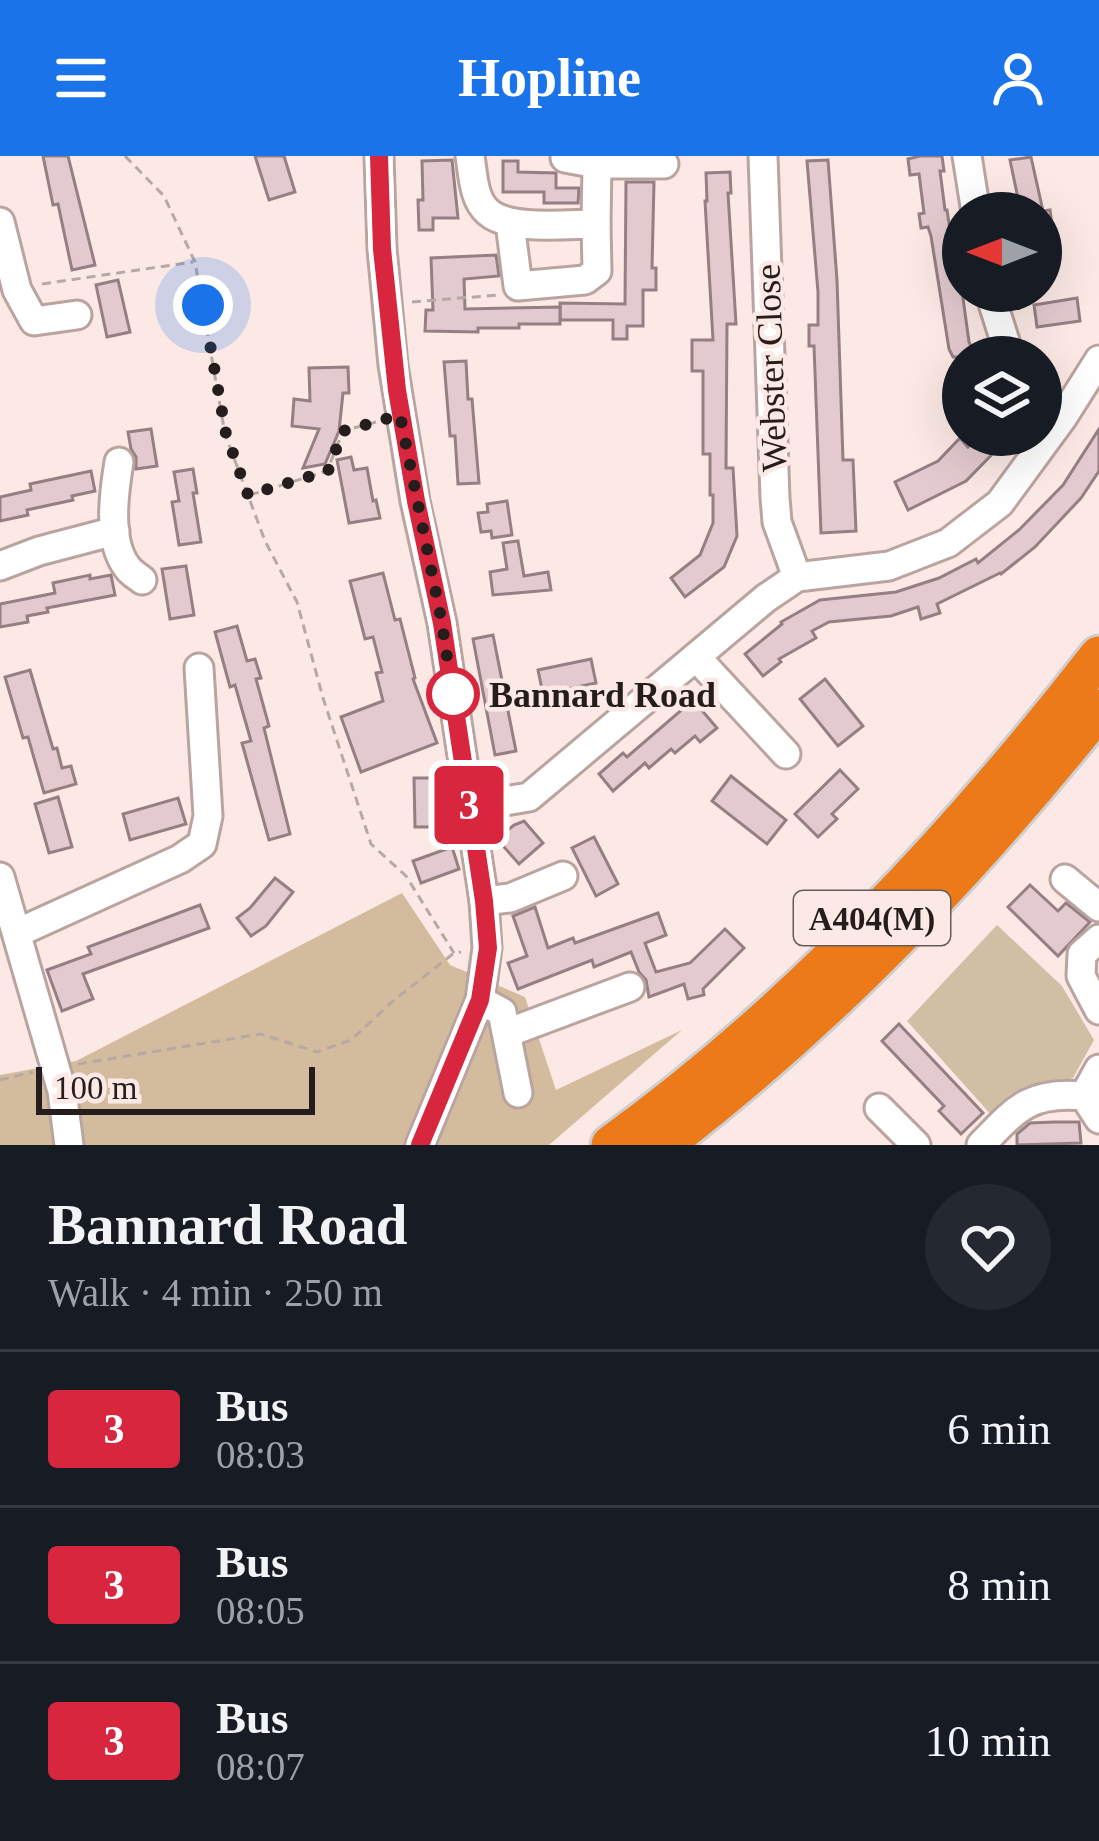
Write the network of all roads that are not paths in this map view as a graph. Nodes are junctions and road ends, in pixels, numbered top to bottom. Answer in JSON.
{"nodes":[{"id":1,"x":379,"y":156,"type":"edge"},
{"id":2,"x":470,"y":156,"type":"edge"},
{"id":3,"x":763,"y":156,"type":"edge"},
{"id":4,"x":967,"y":156,"type":"edge"},
{"id":5,"x":565,"y":158,"type":"edge"},
{"id":6,"x":597,"y":164,"type":"junction"},
{"id":7,"x":664,"y":164,"type":"dead end"},
{"id":8,"x":973,"y":192,"type":"edge"},
{"id":9,"x":0,"y":222,"type":"edge"},
{"id":10,"x":510,"y":224,"type":"junction"},
{"id":11,"x":596,"y":224,"type":"junction"},
{"id":12,"x":77,"y":315,"type":"dead end"},
{"id":13,"x":1099,"y":360,"type":"edge"},
{"id":14,"x":1064,"y":417,"type":"joint"},
{"id":15,"x":118,"y":462,"type":"dead end"},
{"id":16,"x":114,"y":518,"type":"junction"},
{"id":17,"x":0,"y":566,"type":"edge"},
{"id":18,"x":797,"y":577,"type":"junction"},
{"id":19,"x":142,"y":580,"type":"dead end"},
{"id":20,"x":1099,"y":656,"type":"edge"},
{"id":21,"x":696,"y":657,"type":"junction"},
{"id":22,"x":199,"y":668,"type":"dead end"},
{"id":23,"x":1099,"y":709,"type":"edge"},
{"id":24,"x":786,"y":754,"type":"dead end"},
{"id":25,"x":469,"y":806,"type":"junction"},
{"id":26,"x":563,"y":876,"type":"dead end"},
{"id":27,"x":1065,"y":879,"type":"dead end"},
{"id":28,"x":1,"y":885,"type":"edge"},
{"id":29,"x":484,"y":901,"type":"junction"},
{"id":30,"x":1099,"y":907,"type":"edge"},
{"id":31,"x":17,"y":933,"type":"junction"},
{"id":32,"x":1099,"y":938,"type":"edge"},
{"id":33,"x":630,"y":987,"type":"dead end"},
{"id":34,"x":480,"y":1000,"type":"junction"},
{"id":35,"x":1099,"y":1010,"type":"edge"},
{"id":36,"x":507,"y":1033,"type":"junction"},
{"id":37,"x":1099,"y":1069,"type":"edge"},
{"id":38,"x":518,"y":1093,"type":"dead end"},
{"id":39,"x":1091,"y":1107,"type":"edge"},
{"id":40,"x":879,"y":1108,"type":"dead end"},
{"id":41,"x":69,"y":1145,"type":"edge"},
{"id":42,"x":420,"y":1145,"type":"edge"},
{"id":43,"x":611,"y":1145,"type":"edge"},
{"id":44,"x":663,"y":1145,"type":"edge"},
{"id":45,"x":916,"y":1145,"type":"edge"},
{"id":46,"x":981,"y":1145,"type":"edge"}],
"edges":[{"from":1,"to":25,"type":"street"},
{"from":2,"to":10,"type":"street"},
{"from":3,"to":18,"type":"street","name":"Webster Close"},
{"from":4,"to":8,"type":"street"},
{"from":5,"to":6,"type":"street"},
{"from":6,"to":7,"type":"street"},
{"from":6,"to":11,"type":"street"},
{"from":9,"to":12,"type":"street"},
{"from":10,"to":11,"type":"street"},
{"from":10,"to":11,"type":"street"},
{"from":13,"to":14,"type":"street"},
{"from":14,"to":18,"type":"street"},
{"from":15,"to":16,"type":"street"},
{"from":16,"to":17,"type":"street"},
{"from":16,"to":19,"type":"street"},
{"from":18,"to":21,"type":"street"},
{"from":20,"to":43,"type":"highway","number":"A404(M)"},
{"from":21,"to":24,"type":"street"},
{"from":21,"to":25,"type":"street"},
{"from":22,"to":31,"type":"street"},
{"from":23,"to":44,"type":"highway","number":"A404(M)"},
{"from":25,"to":29,"type":"street"},
{"from":26,"to":29,"type":"street"},
{"from":27,"to":30,"type":"street"},
{"from":28,"to":31,"type":"street"},
{"from":29,"to":34,"type":"street"},
{"from":31,"to":41,"type":"street"},
{"from":32,"to":35,"type":"street"},
{"from":33,"to":36,"type":"street"},
{"from":34,"to":36,"type":"street"},
{"from":34,"to":42,"type":"street"},
{"from":36,"to":38,"type":"street"},
{"from":37,"to":39,"type":"street"},
{"from":39,"to":46,"type":"street"},
{"from":40,"to":45,"type":"street"}]}
